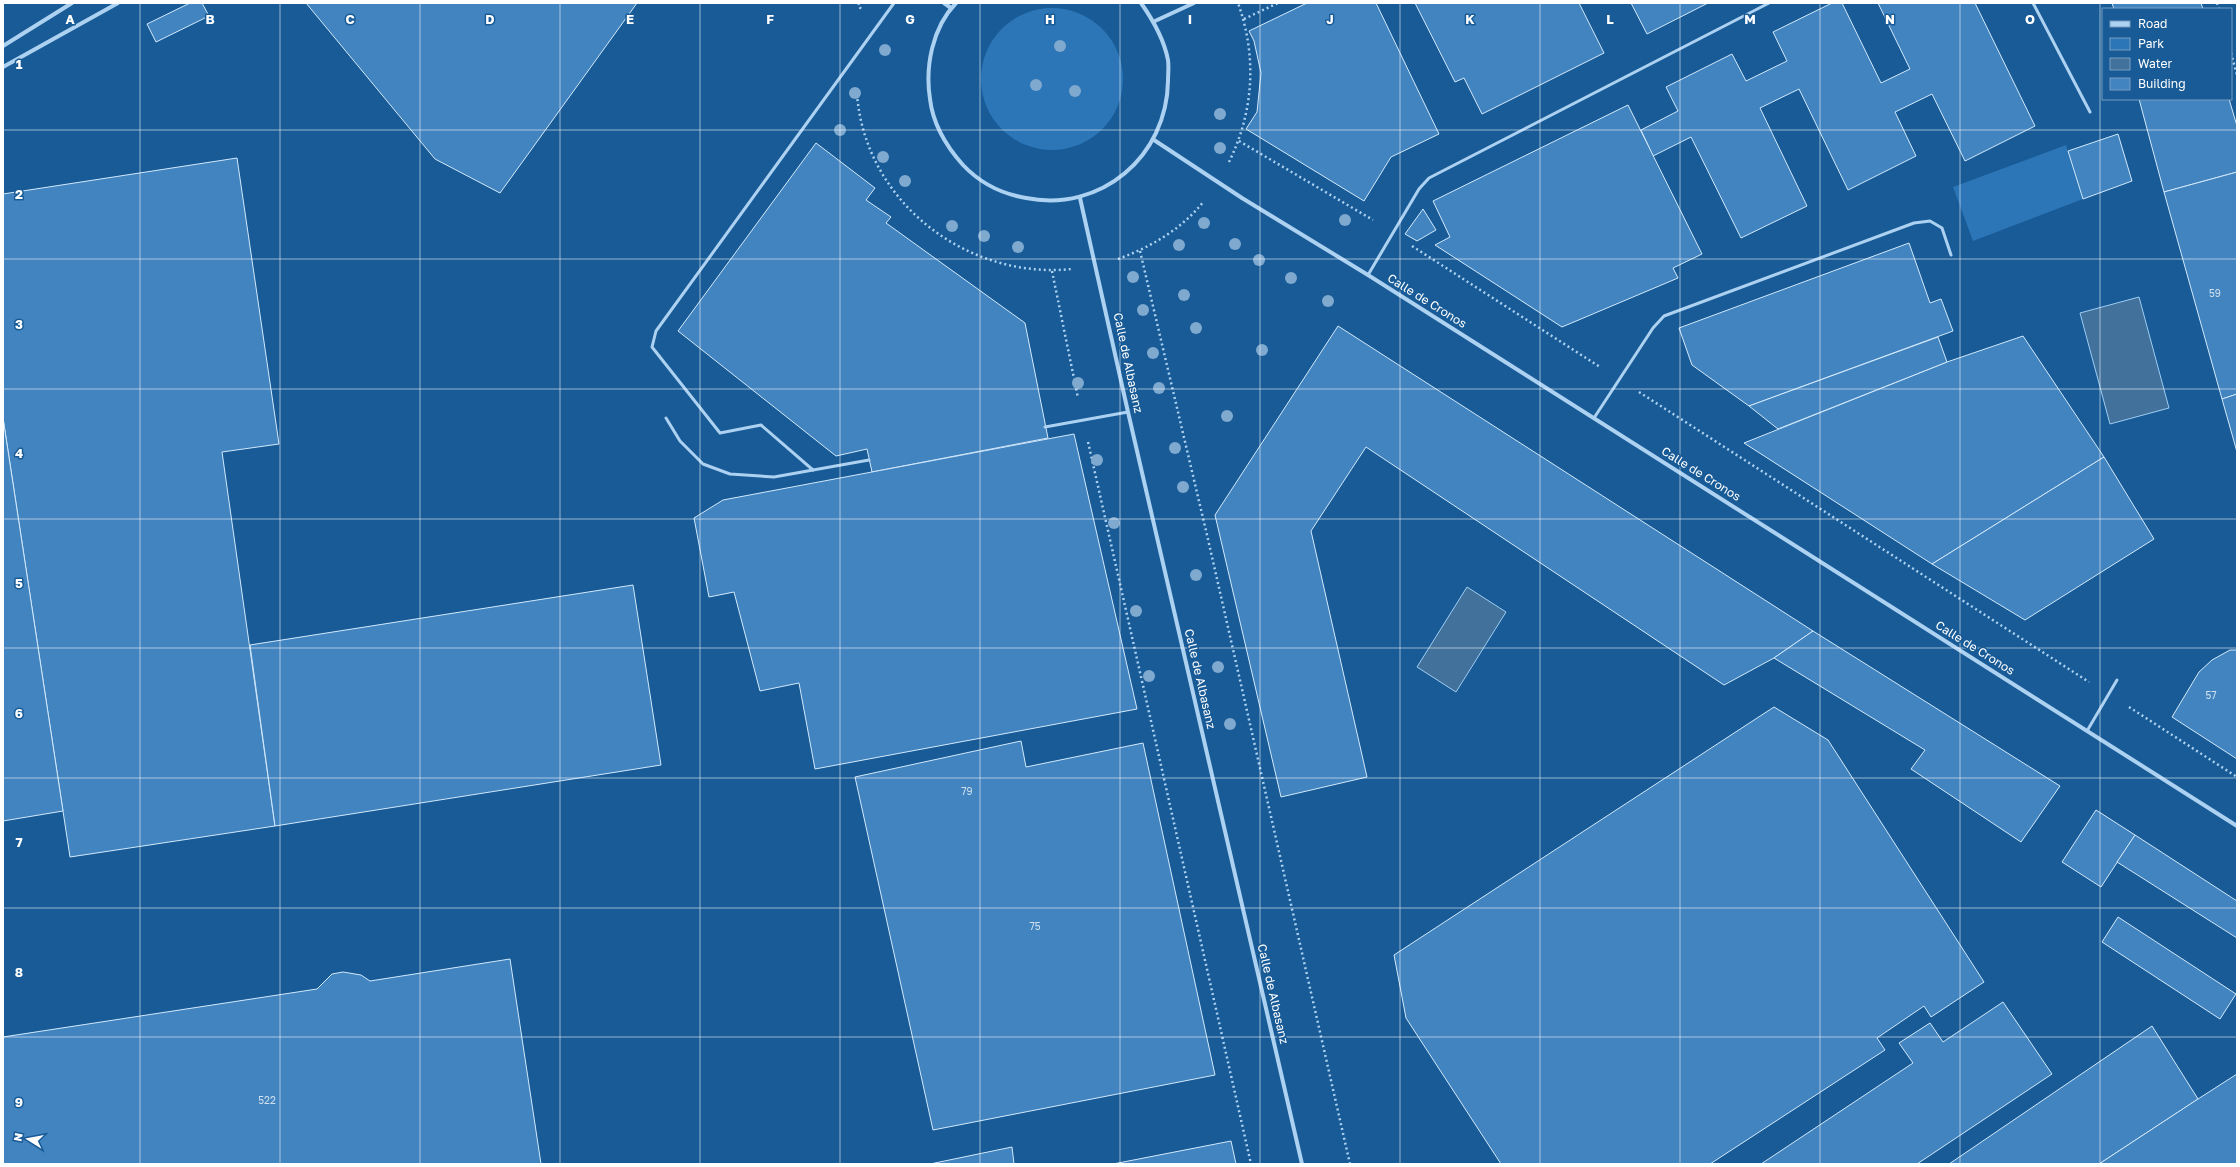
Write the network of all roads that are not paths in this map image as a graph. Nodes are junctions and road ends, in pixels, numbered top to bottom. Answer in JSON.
{"nodes":[{"id":1,"x":72,"y":3,"type":"edge"},
{"id":2,"x":118,"y":3,"type":"edge"},
{"id":3,"x":894,"y":3,"type":"edge"},
{"id":4,"x":944,"y":3,"type":"edge"},
{"id":5,"x":956,"y":3,"type":"edge"},
{"id":6,"x":1141,"y":3,"type":"edge"},
{"id":7,"x":1194,"y":3,"type":"edge"},
{"id":8,"x":1769,"y":3,"type":"edge"},
{"id":9,"x":2033,"y":3,"type":"edge"},
{"id":10,"x":951,"y":8,"type":"junction"},
{"id":11,"x":1155,"y":21,"type":"junction"},
{"id":12,"x":3,"y":46,"type":"edge"},
{"id":13,"x":3,"y":67,"type":"edge"},
{"id":14,"x":2090,"y":112,"type":"dead end"},
{"id":15,"x":1154,"y":140,"type":"junction"},
{"id":16,"x":1080,"y":198,"type":"junction"},
{"id":17,"x":1951,"y":255,"type":"dead end"},
{"id":18,"x":1368,"y":275,"type":"junction"},
{"id":19,"x":1128,"y":412,"type":"junction"},
{"id":20,"x":666,"y":418,"type":"dead end"},
{"id":21,"x":1594,"y":418,"type":"junction"},
{"id":22,"x":1045,"y":427,"type":"dead end"},
{"id":23,"x":869,"y":460,"type":"dead end"},
{"id":24,"x":813,"y":470,"type":"junction"},
{"id":25,"x":2117,"y":680,"type":"dead end"},
{"id":26,"x":2087,"y":731,"type":"junction"},
{"id":27,"x":2237,"y":826,"type":"edge"},
{"id":28,"x":1302,"y":1164,"type":"edge"}],
"edges":[{"from":1,"to":12,"type":"street"},
{"from":2,"to":13,"type":"street"},
{"from":3,"to":24,"type":"lane"},
{"from":4,"to":10,"type":"street"},
{"from":5,"to":10,"type":"street"},
{"from":6,"to":11,"type":"street"},
{"from":7,"to":11,"type":"street"},
{"from":8,"to":18,"type":"lane"},
{"from":9,"to":14,"type":"lane"},
{"from":10,"to":16,"type":"street"},
{"from":11,"to":15,"type":"street"},
{"from":15,"to":16,"type":"street"},
{"from":15,"to":18,"type":"street","name":"Calle de Cronos"},
{"from":16,"to":19,"type":"street","name":"Calle de Albasanz"},
{"from":17,"to":21,"type":"lane"},
{"from":18,"to":21,"type":"street","name":"Calle de Cronos"},
{"from":19,"to":22,"type":"lane"},
{"from":19,"to":28,"type":"street","name":"Calle de Albasanz"},
{"from":20,"to":24,"type":"lane"},
{"from":21,"to":26,"type":"street","name":"Calle de Cronos"},
{"from":23,"to":24,"type":"lane"},
{"from":25,"to":26,"type":"lane"},
{"from":26,"to":27,"type":"street","name":"Calle de Cronos"}]}
